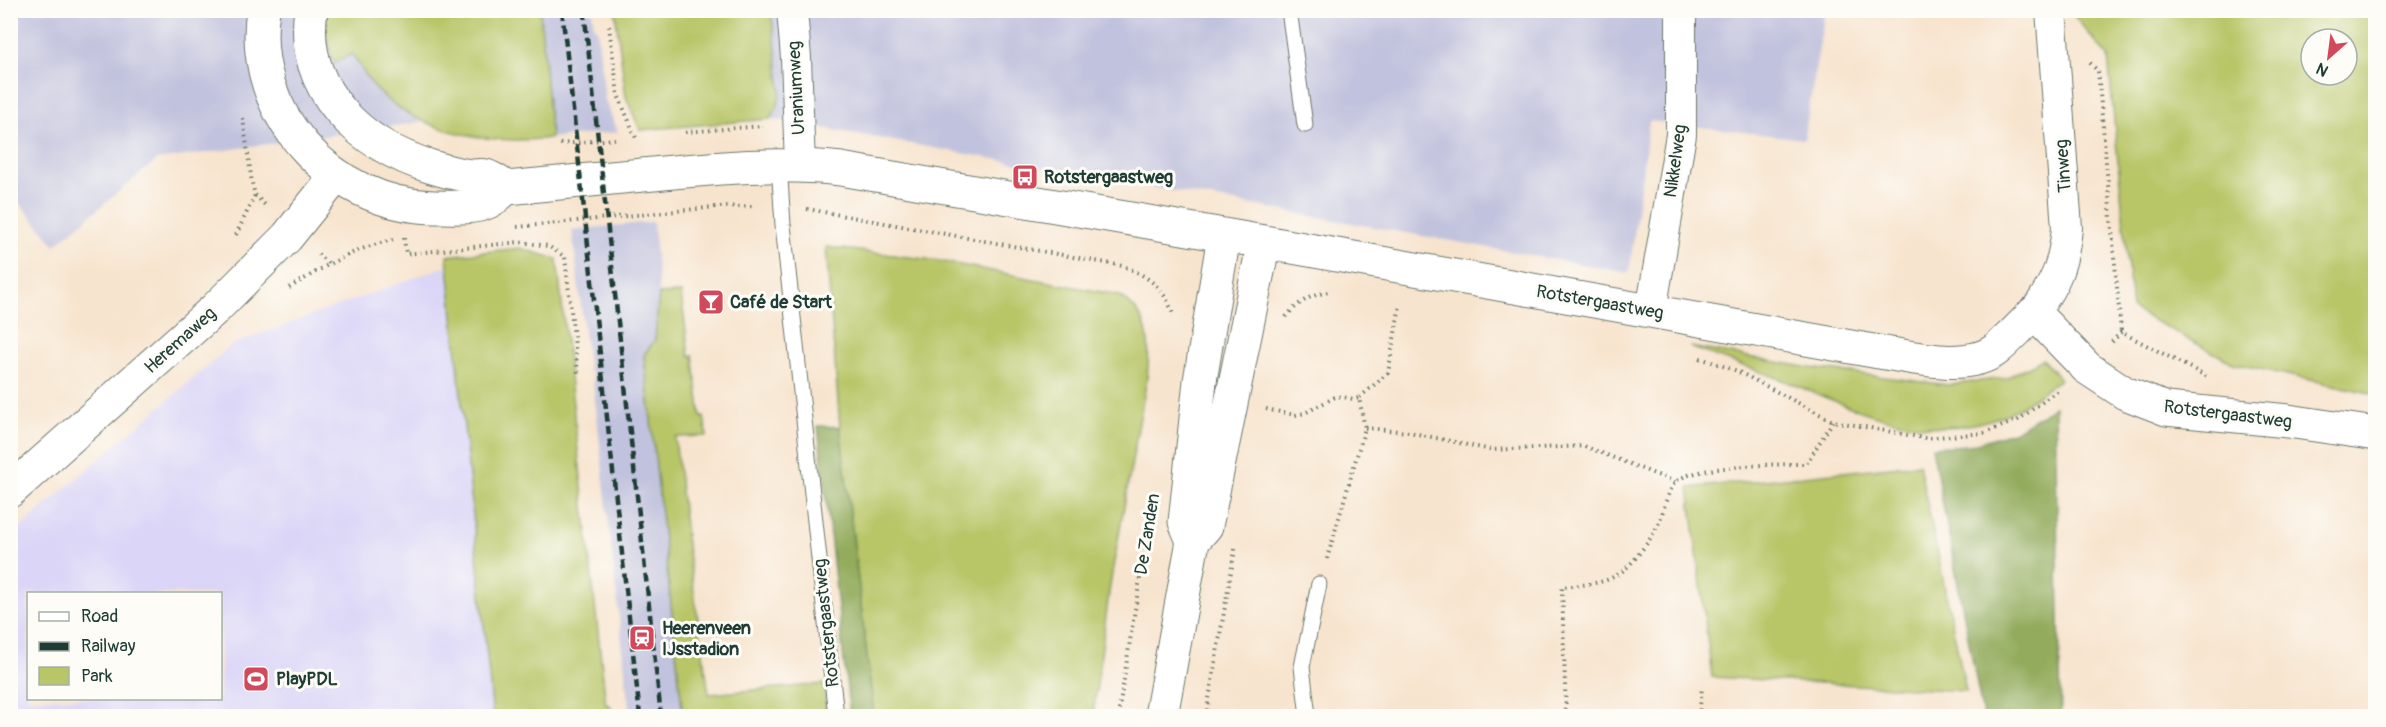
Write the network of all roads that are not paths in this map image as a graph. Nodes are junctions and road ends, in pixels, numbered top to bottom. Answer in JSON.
{"nodes":[{"id":1,"x":263,"y":10,"type":"edge"},
{"id":2,"x":310,"y":10,"type":"edge"},
{"id":3,"x":792,"y":10,"type":"edge"},
{"id":4,"x":1289,"y":10,"type":"edge"},
{"id":5,"x":1680,"y":10,"type":"edge"},
{"id":6,"x":2052,"y":18,"type":"edge"},
{"id":7,"x":1305,"y":125,"type":"dead end"},
{"id":8,"x":365,"y":134,"type":"junction"},
{"id":9,"x":789,"y":165,"type":"junction"},
{"id":10,"x":336,"y":176,"type":"junction"},
{"id":11,"x":507,"y":188,"type":"junction"},
{"id":12,"x":1224,"y":236,"type":"junction"},
{"id":13,"x":1264,"y":243,"type":"junction"},
{"id":14,"x":1651,"y":311,"type":"junction"},
{"id":15,"x":2034,"y":313,"type":"junction"},
{"id":16,"x":2376,"y":434,"type":"edge"},
{"id":17,"x":10,"y":491,"type":"edge"},
{"id":18,"x":1192,"y":541,"type":"junction"},
{"id":19,"x":1319,"y":584,"type":"road end"},
{"id":20,"x":836,"y":717,"type":"edge"},
{"id":21,"x":1161,"y":717,"type":"edge"},
{"id":22,"x":1308,"y":717,"type":"edge"}],
"edges":[{"from":1,"to":10,"type":"main road","name":"Rotstergaastweg"},
{"from":2,"to":8,"type":"main road"},
{"from":3,"to":9,"type":"street","name":"Uraniumweg"},
{"from":4,"to":7,"type":"lane"},
{"from":5,"to":14,"type":"street","name":"Nikkelweg"},
{"from":6,"to":15,"type":"street","name":"Tinweg"},
{"from":8,"to":10,"type":"main road"},
{"from":8,"to":11,"type":"main road"},
{"from":9,"to":11,"type":"main road","name":"Rotstergaastweg"},
{"from":9,"to":12,"type":"main road","name":"Rotstergaastweg"},
{"from":9,"to":20,"type":"lane","name":"Rotstergaastweg"},
{"from":10,"to":11,"type":"main road","name":"Rotstergaastweg"},
{"from":10,"to":17,"type":"main road","name":"Heremaweg"},
{"from":12,"to":13,"type":"main road","name":"Rotstergaastweg"},
{"from":12,"to":18,"type":"main road","name":"De Zanden"},
{"from":13,"to":14,"type":"main road","name":"Rotstergaastweg"},
{"from":13,"to":18,"type":"main road","name":"De Zanden"},
{"from":14,"to":15,"type":"main road","name":"Rotstergaastweg"},
{"from":15,"to":16,"type":"main road","name":"Rotstergaastweg"},
{"from":18,"to":21,"type":"main road","name":"De Zanden"},
{"from":19,"to":22,"type":"lane"}]}
